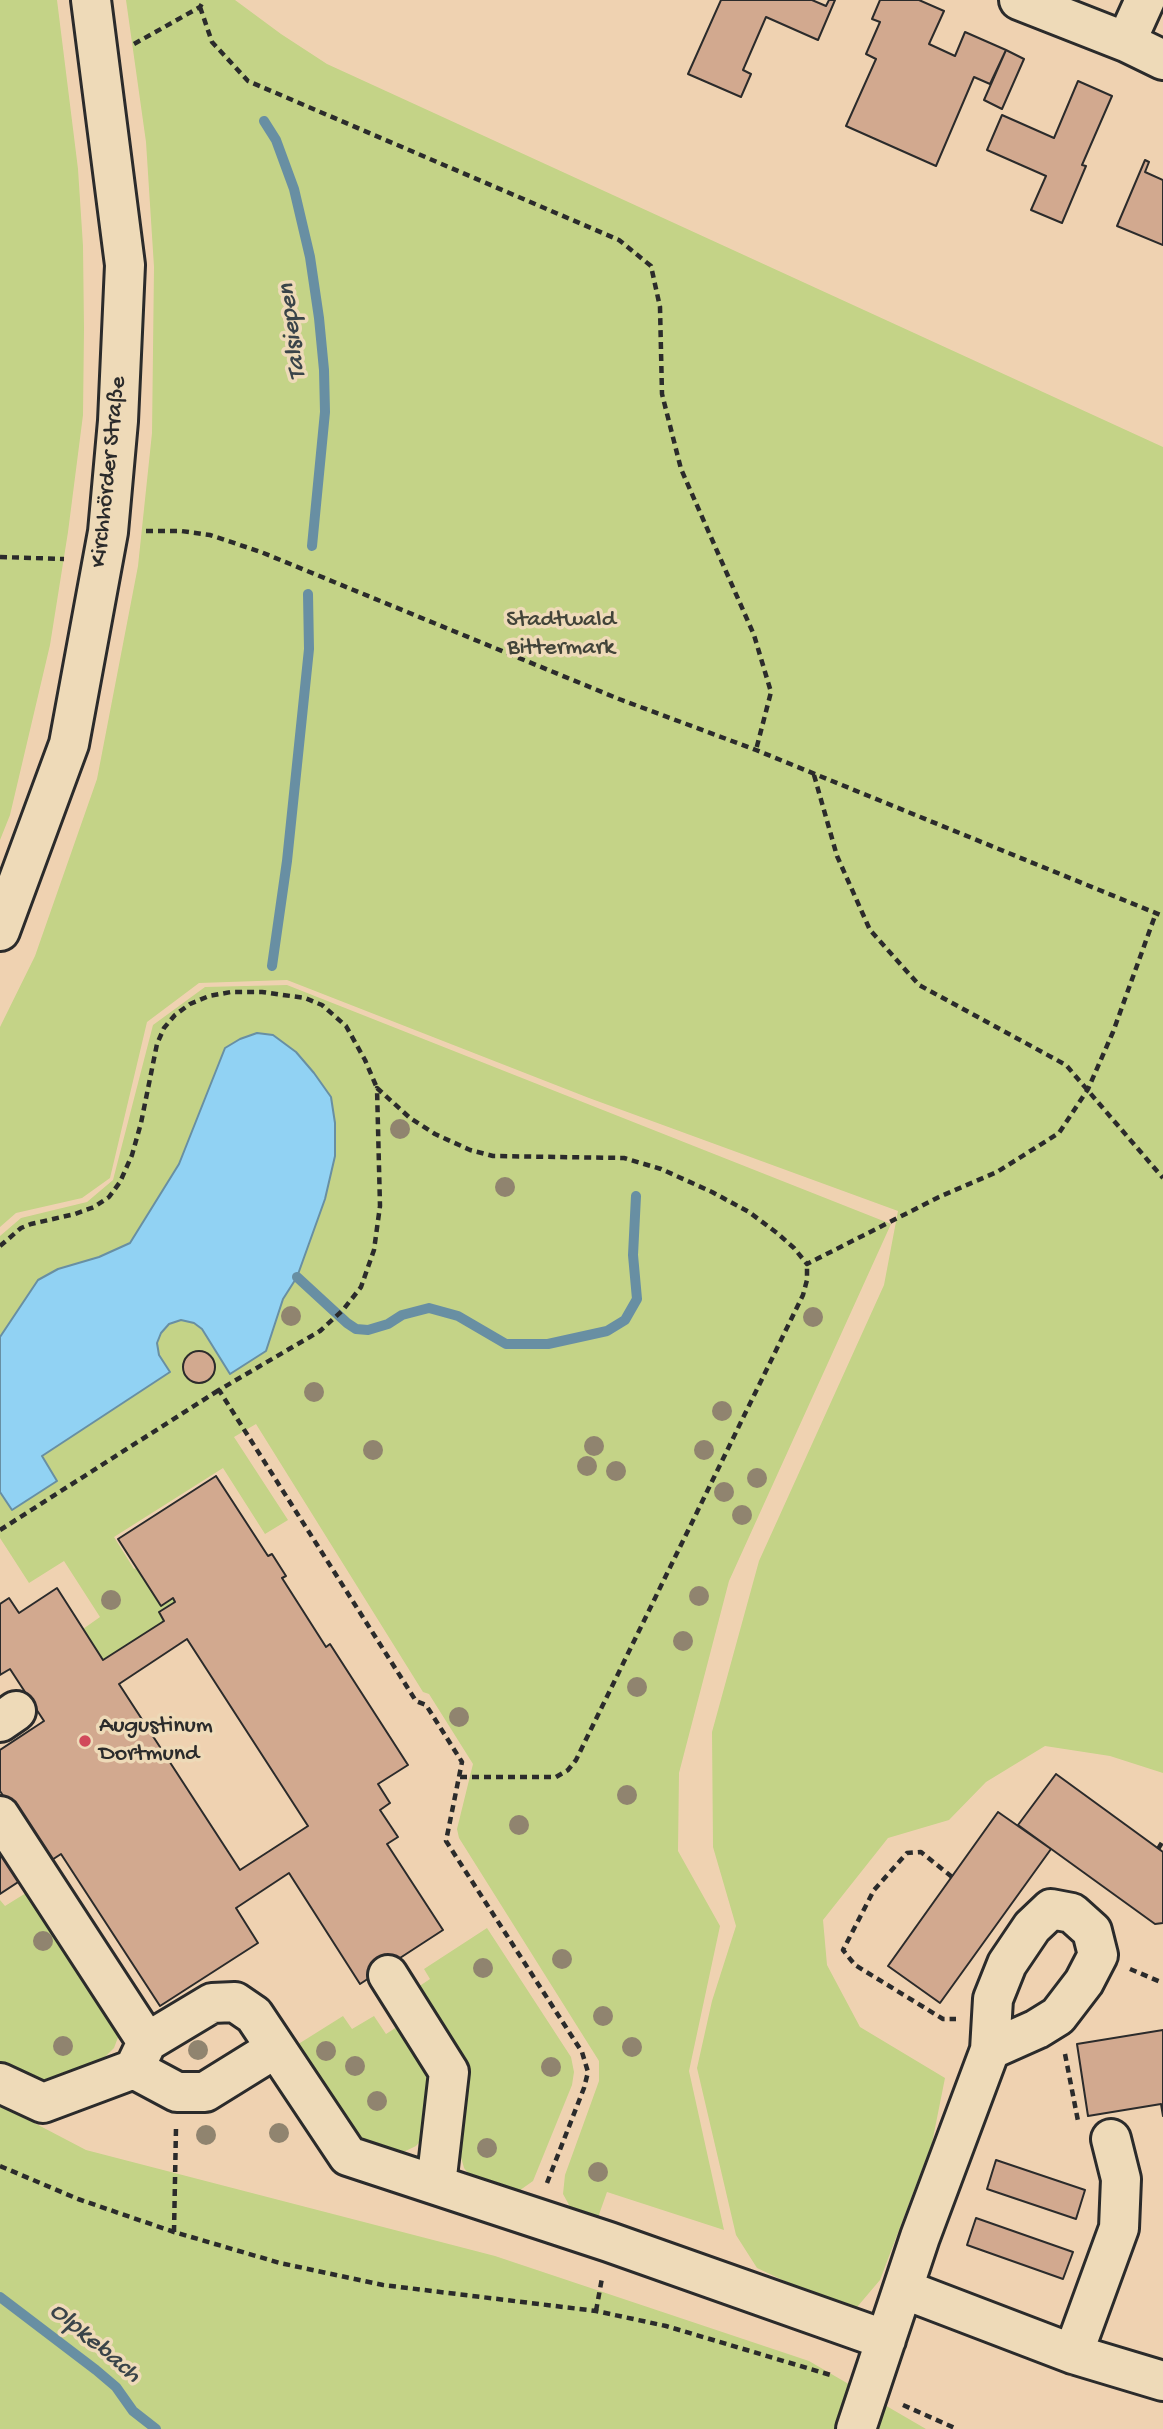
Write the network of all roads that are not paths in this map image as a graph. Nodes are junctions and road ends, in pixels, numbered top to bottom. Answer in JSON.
{"nodes":[{"id":1,"x":91,"y":0,"type":"edge"},
{"id":2,"x":1019,"y":0,"type":"edge"},
{"id":3,"x":1145,"y":0,"type":"edge"},
{"id":4,"x":1126,"y":42,"type":"junction"},
{"id":5,"x":1163,"y":60,"type":"edge"},
{"id":6,"x":0,"y":931,"type":"edge"},
{"id":7,"x":0,"y":1816,"type":"edge"},
{"id":8,"x":388,"y":1975,"type":"dead end"},
{"id":9,"x":990,"y":2035,"type":"junction"},
{"id":10,"x":276,"y":2048,"type":"junction"},
{"id":11,"x":140,"y":2055,"type":"junction"},
{"id":12,"x":0,"y":2083,"type":"edge"},
{"id":13,"x":1095,"y":2134,"type":"road end"},
{"id":14,"x":436,"y":2185,"type":"junction"},
{"id":15,"x":903,"y":2289,"type":"junction"},
{"id":16,"x":886,"y":2340,"type":"junction"},
{"id":17,"x":1073,"y":2354,"type":"junction"},
{"id":18,"x":1163,"y":2381,"type":"edge"},
{"id":19,"x":856,"y":2429,"type":"edge"}],
"edges":[{"from":1,"to":6,"type":"main road","name":"Kirchhörder Straße"},
{"from":2,"to":4,"type":"main road"},
{"from":3,"to":4,"type":"main road"},
{"from":4,"to":5,"type":"main road"},
{"from":7,"to":11,"type":"main road"},
{"from":8,"to":14,"type":"main road"},
{"from":9,"to":9,"type":"main road"},
{"from":9,"to":15,"type":"main road"},
{"from":10,"to":11,"type":"main road"},
{"from":10,"to":11,"type":"main road"},
{"from":10,"to":14,"type":"main road"},
{"from":11,"to":12,"type":"main road"},
{"from":13,"to":17,"type":"main road"},
{"from":14,"to":16,"type":"main road"},
{"from":15,"to":16,"type":"main road"},
{"from":15,"to":17,"type":"main road"},
{"from":16,"to":19,"type":"main road"},
{"from":17,"to":18,"type":"main road"}]}
